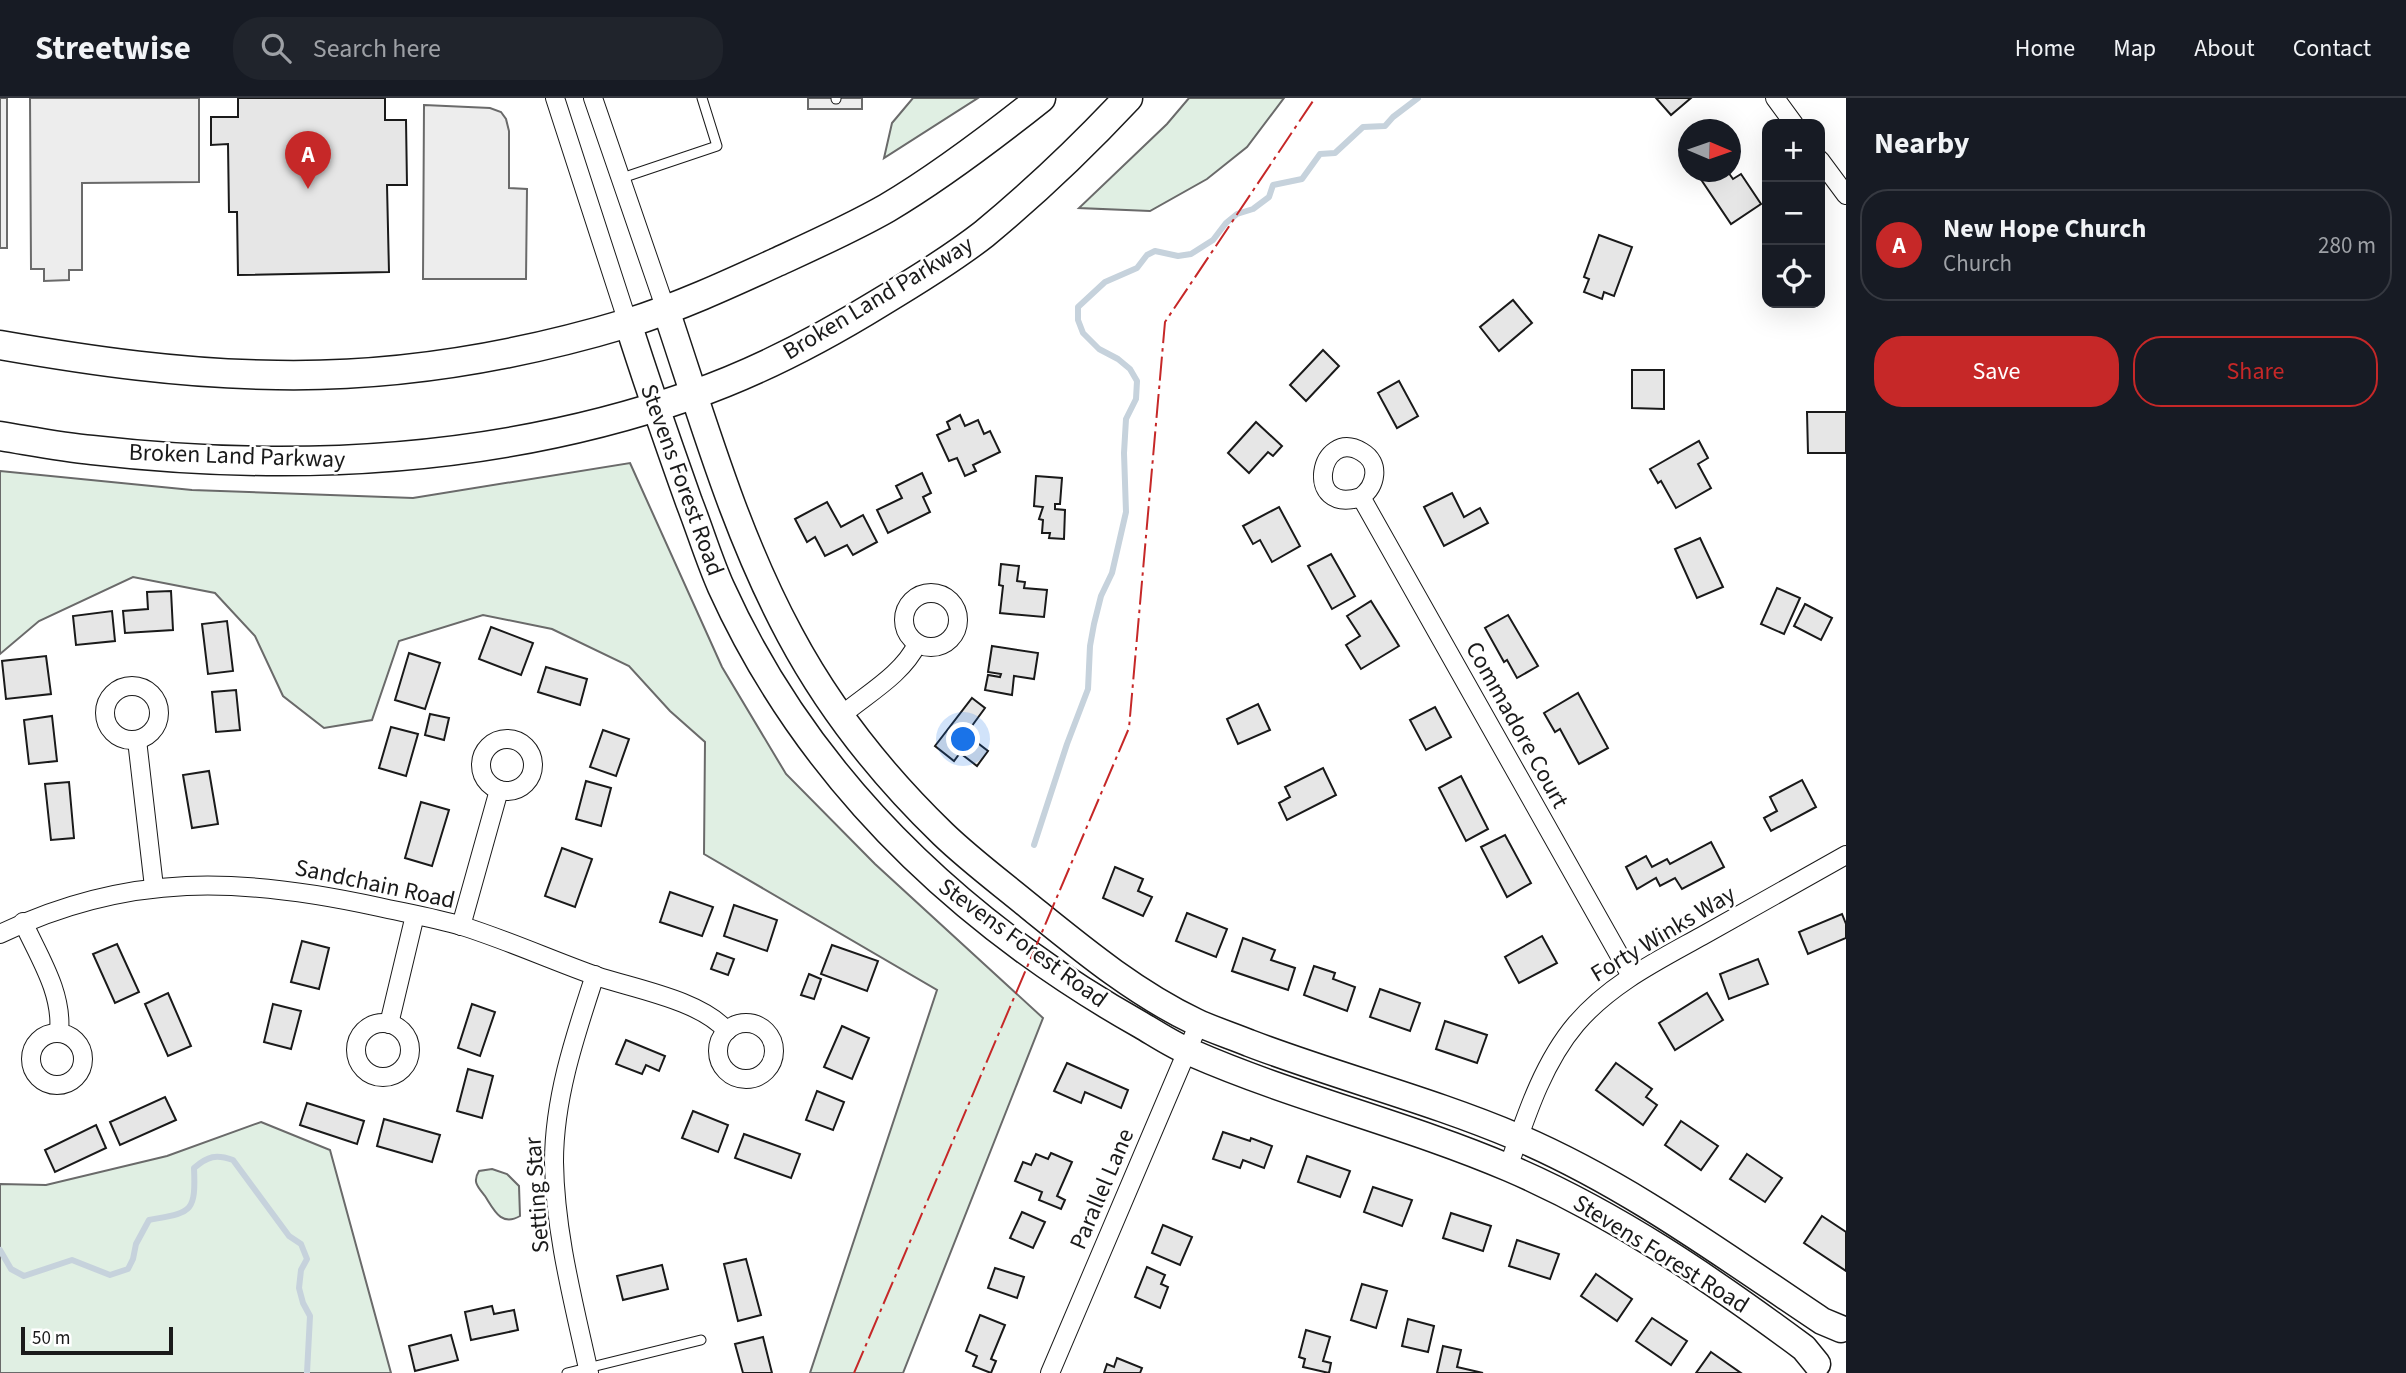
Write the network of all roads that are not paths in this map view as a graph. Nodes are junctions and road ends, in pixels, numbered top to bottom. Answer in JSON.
{"nodes":[{"id":1,"x":555,"y":98,"type":"edge"},
{"id":2,"x":593,"y":98,"type":"edge"},
{"id":3,"x":702,"y":98,"type":"edge"},
{"id":4,"x":1041,"y":98,"type":"edge"},
{"id":5,"x":1128,"y":98,"type":"edge"},
{"id":6,"x":1775,"y":98,"type":"edge"},
{"id":7,"x":1790,"y":119,"type":"edge"},
{"id":8,"x":1825,"y":167,"type":"edge"},
{"id":9,"x":622,"y":178,"type":"junction"},
{"id":10,"x":1846,"y":195,"type":"edge"},
{"id":11,"x":666,"y":310,"type":"junction"},
{"id":12,"x":628,"y":323,"type":"junction"},
{"id":13,"x":0,"y":345,"type":"edge"},
{"id":14,"x":694,"y":394,"type":"junction"},
{"id":15,"x":655,"y":407,"type":"junction"},
{"id":16,"x":0,"y":436,"type":"edge"},
{"id":17,"x":1361,"y":497,"type":"dead end"},
{"id":18,"x":917,"y":644,"type":"dead end"},
{"id":19,"x":842,"y":715,"type":"junction"},
{"id":20,"x":137,"y":740,"type":"dead end"},
{"id":21,"x":499,"y":790,"type":"dead end"},
{"id":22,"x":1846,"y":855,"type":"edge"},
{"id":23,"x":155,"y":887,"type":"junction"},
{"id":24,"x":415,"y":915,"type":"junction"},
{"id":25,"x":23,"y":922,"type":"junction"},
{"id":26,"x":461,"y":926,"type":"junction"},
{"id":27,"x":0,"y":934,"type":"edge"},
{"id":28,"x":595,"y":975,"type":"junction"},
{"id":29,"x":1631,"y":976,"type":"junction"},
{"id":30,"x":1199,"y":1023,"type":"junction"},
{"id":31,"x":389,"y":1024,"type":"dead end"},
{"id":32,"x":727,"y":1031,"type":"dead end"},
{"id":33,"x":59,"y":1032,"type":"dead end"},
{"id":34,"x":1187,"y":1052,"type":"junction"},
{"id":35,"x":1519,"y":1138,"type":"junction"},
{"id":36,"x":1508,"y":1168,"type":"junction"},
{"id":37,"x":1844,"y":1328,"type":"edge"},
{"id":38,"x":701,"y":1340,"type":"dead end"},
{"id":39,"x":1818,"y":1369,"type":"edge"},
{"id":40,"x":588,"y":1371,"type":"edge"},
{"id":41,"x":568,"y":1373,"type":"edge"},
{"id":42,"x":1050,"y":1373,"type":"edge"}],
"edges":[{"from":1,"to":12,"type":"street","name":"Stevens Forest Road"},
{"from":2,"to":9,"type":"street","name":"Stevens Forest Road"},
{"from":3,"to":9,"type":"lane"},
{"from":4,"to":11,"type":"main road"},
{"from":5,"to":14,"type":"main road","name":"Broken Land Parkway"},
{"from":6,"to":7,"type":"street"},
{"from":8,"to":10,"type":"street"},
{"from":9,"to":11,"type":"street","name":"Stevens Forest Road"},
{"from":11,"to":12,"type":"main road"},
{"from":11,"to":14,"type":"street","name":"Stevens Forest Road"},
{"from":12,"to":13,"type":"main road"},
{"from":12,"to":15,"type":"street","name":"Stevens Forest Road"},
{"from":14,"to":15,"type":"main road","name":"Broken Land Parkway"},
{"from":14,"to":19,"type":"street","name":"Stevens Forest Road"},
{"from":15,"to":16,"type":"main road","name":"Broken Land Parkway"},
{"from":15,"to":34,"type":"street","name":"Stevens Forest Road"},
{"from":17,"to":29,"type":"street","name":"Commadore Court"},
{"from":18,"to":19,"type":"street"},
{"from":19,"to":30,"type":"street","name":"Stevens Forest Road"},
{"from":20,"to":23,"type":"street"},
{"from":21,"to":26,"type":"street"},
{"from":22,"to":29,"type":"street","name":"Forty Winks Way"},
{"from":23,"to":24,"type":"street","name":"Sandchain Road"},
{"from":23,"to":25,"type":"street","name":"Sandchain Road"},
{"from":24,"to":26,"type":"street","name":"Sandchain Road"},
{"from":24,"to":31,"type":"street"},
{"from":25,"to":27,"type":"street","name":"Sandchain Road"},
{"from":25,"to":33,"type":"street"},
{"from":26,"to":28,"type":"street","name":"Sandchain Road"},
{"from":28,"to":32,"type":"street","name":"Sandchain Road"},
{"from":28,"to":40,"type":"street","name":"Setting Star"},
{"from":29,"to":35,"type":"street","name":"Forty Winks Way"},
{"from":30,"to":34,"type":"street","name":"Parallel Lane"},
{"from":30,"to":35,"type":"street","name":"Stevens Forest Road"},
{"from":34,"to":36,"type":"street","name":"Stevens Forest Road"},
{"from":34,"to":42,"type":"street","name":"Parallel Lane"},
{"from":35,"to":36,"type":"street","name":"Forty Winks Way"},
{"from":35,"to":37,"type":"street","name":"Stevens Forest Road"},
{"from":36,"to":39,"type":"street","name":"Stevens Forest Road"},
{"from":37,"to":39,"type":"street","name":"Stevens Forest Road"},
{"from":38,"to":40,"type":"lane"},
{"from":40,"to":41,"type":"lane"}]}
